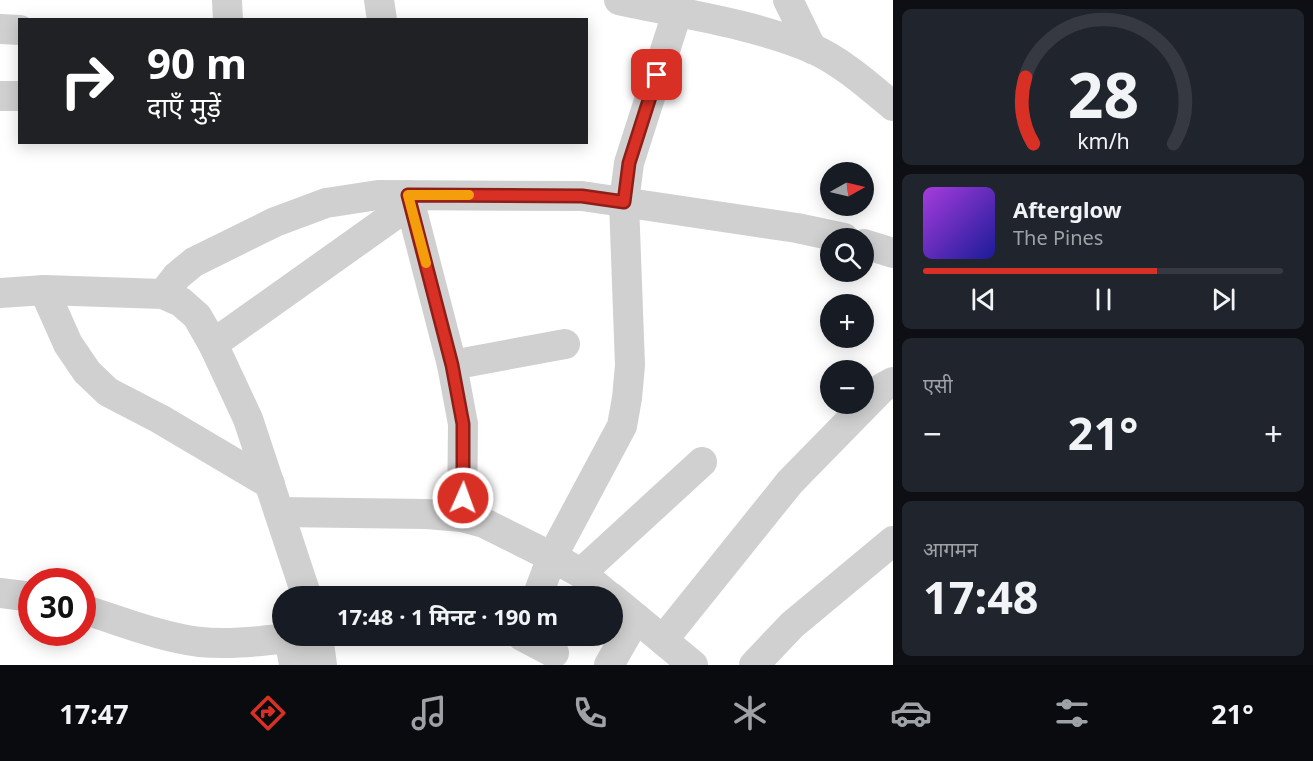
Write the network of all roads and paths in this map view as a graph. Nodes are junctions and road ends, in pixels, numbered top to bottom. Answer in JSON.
{"nodes":[{"id":1,"x":226,"y":0,"type":"edge"},
{"id":2,"x":379,"y":0,"type":"edge"},
{"id":3,"x":619,"y":0,"type":"edge"},
{"id":4,"x":788,"y":0,"type":"edge"},
{"id":5,"x":677,"y":13,"type":"junction"},
{"id":6,"x":228,"y":18,"type":"edge"},
{"id":7,"x":382,"y":18,"type":"edge"},
{"id":8,"x":0,"y":29,"type":"edge"},
{"id":9,"x":18,"y":30,"type":"edge"},
{"id":10,"x":812,"y":49,"type":"junction"},
{"id":11,"x":0,"y":96,"type":"edge"},
{"id":12,"x":18,"y":96,"type":"edge"},
{"id":13,"x":893,"y":106,"type":"edge"},
{"id":14,"x":409,"y":199,"type":"junction"},
{"id":15,"x":624,"y":202,"type":"junction"},
{"id":16,"x":820,"y":233,"type":"edge"},
{"id":17,"x":874,"y":247,"type":"edge"},
{"id":18,"x":893,"y":253,"type":"edge"},
{"id":19,"x":44,"y":290,"type":"junction"},
{"id":20,"x":0,"y":293,"type":"edge"},
{"id":21,"x":163,"y":294,"type":"junction"},
{"id":22,"x":213,"y":344,"type":"junction"},
{"id":23,"x":565,"y":344,"type":"dead end"},
{"id":24,"x":452,"y":365,"type":"junction"},
{"id":25,"x":893,"y":382,"type":"edge"},
{"id":26,"x":702,"y":462,"type":"dead end"},
{"id":27,"x":270,"y":484,"type":"junction"},
{"id":28,"x":279,"y":512,"type":"junction"},
{"id":29,"x":462,"y":517,"type":"junction"},
{"id":30,"x":893,"y":541,"type":"edge"},
{"id":31,"x":290,"y":546,"type":"junction"},
{"id":32,"x":552,"y":557,"type":"junction"},
{"id":33,"x":581,"y":573,"type":"junction"},
{"id":34,"x":289,"y":586,"type":"edge"},
{"id":35,"x":303,"y":586,"type":"edge"},
{"id":36,"x":541,"y":586,"type":"edge"},
{"id":37,"x":597,"y":586,"type":"edge"},
{"id":38,"x":0,"y":593,"type":"edge"},
{"id":39,"x":18,"y":595,"type":"edge"},
{"id":40,"x":623,"y":608,"type":"edge"},
{"id":41,"x":96,"y":613,"type":"edge"},
{"id":42,"x":636,"y":618,"type":"junction"},
{"id":43,"x":663,"y":640,"type":"junction"},
{"id":44,"x":272,"y":644,"type":"edge"},
{"id":45,"x":299,"y":646,"type":"edge"},
{"id":46,"x":541,"y":646,"type":"edge"},
{"id":47,"x":554,"y":653,"type":"dead end"},
{"id":48,"x":322,"y":665,"type":"edge"},
{"id":49,"x":609,"y":665,"type":"edge"},
{"id":50,"x":693,"y":665,"type":"edge"},
{"id":51,"x":754,"y":665,"type":"edge"}],
"edges":[{"from":1,"to":6,"type":"street"},
{"from":2,"to":7,"type":"street"},
{"from":3,"to":5,"type":"street"},
{"from":4,"to":10,"type":"street"},
{"from":5,"to":10,"type":"street"},
{"from":5,"to":15,"type":"street"},
{"from":8,"to":9,"type":"street"},
{"from":10,"to":13,"type":"street"},
{"from":11,"to":12,"type":"street"},
{"from":14,"to":15,"type":"street"},
{"from":14,"to":21,"type":"street"},
{"from":14,"to":22,"type":"street"},
{"from":14,"to":24,"type":"street"},
{"from":15,"to":16,"type":"street"},
{"from":15,"to":32,"type":"street"},
{"from":17,"to":18,"type":"street"},
{"from":19,"to":20,"type":"street"},
{"from":19,"to":21,"type":"street"},
{"from":19,"to":27,"type":"street"},
{"from":21,"to":22,"type":"street"},
{"from":22,"to":27,"type":"street"},
{"from":23,"to":24,"type":"street"},
{"from":24,"to":29,"type":"street"},
{"from":25,"to":43,"type":"street"},
{"from":26,"to":33,"type":"street"},
{"from":27,"to":28,"type":"street"},
{"from":28,"to":29,"type":"street"},
{"from":28,"to":31,"type":"street"},
{"from":29,"to":32,"type":"street"},
{"from":30,"to":51,"type":"street"},
{"from":31,"to":34,"type":"street"},
{"from":31,"to":35,"type":"street"},
{"from":32,"to":33,"type":"street"},
{"from":32,"to":36,"type":"street"},
{"from":33,"to":37,"type":"street"},
{"from":38,"to":39,"type":"street"},
{"from":40,"to":42,"type":"street"},
{"from":41,"to":44,"type":"street"},
{"from":42,"to":43,"type":"street"},
{"from":42,"to":49,"type":"street"},
{"from":43,"to":50,"type":"street"},
{"from":45,"to":48,"type":"street"},
{"from":46,"to":47,"type":"street"}]}
